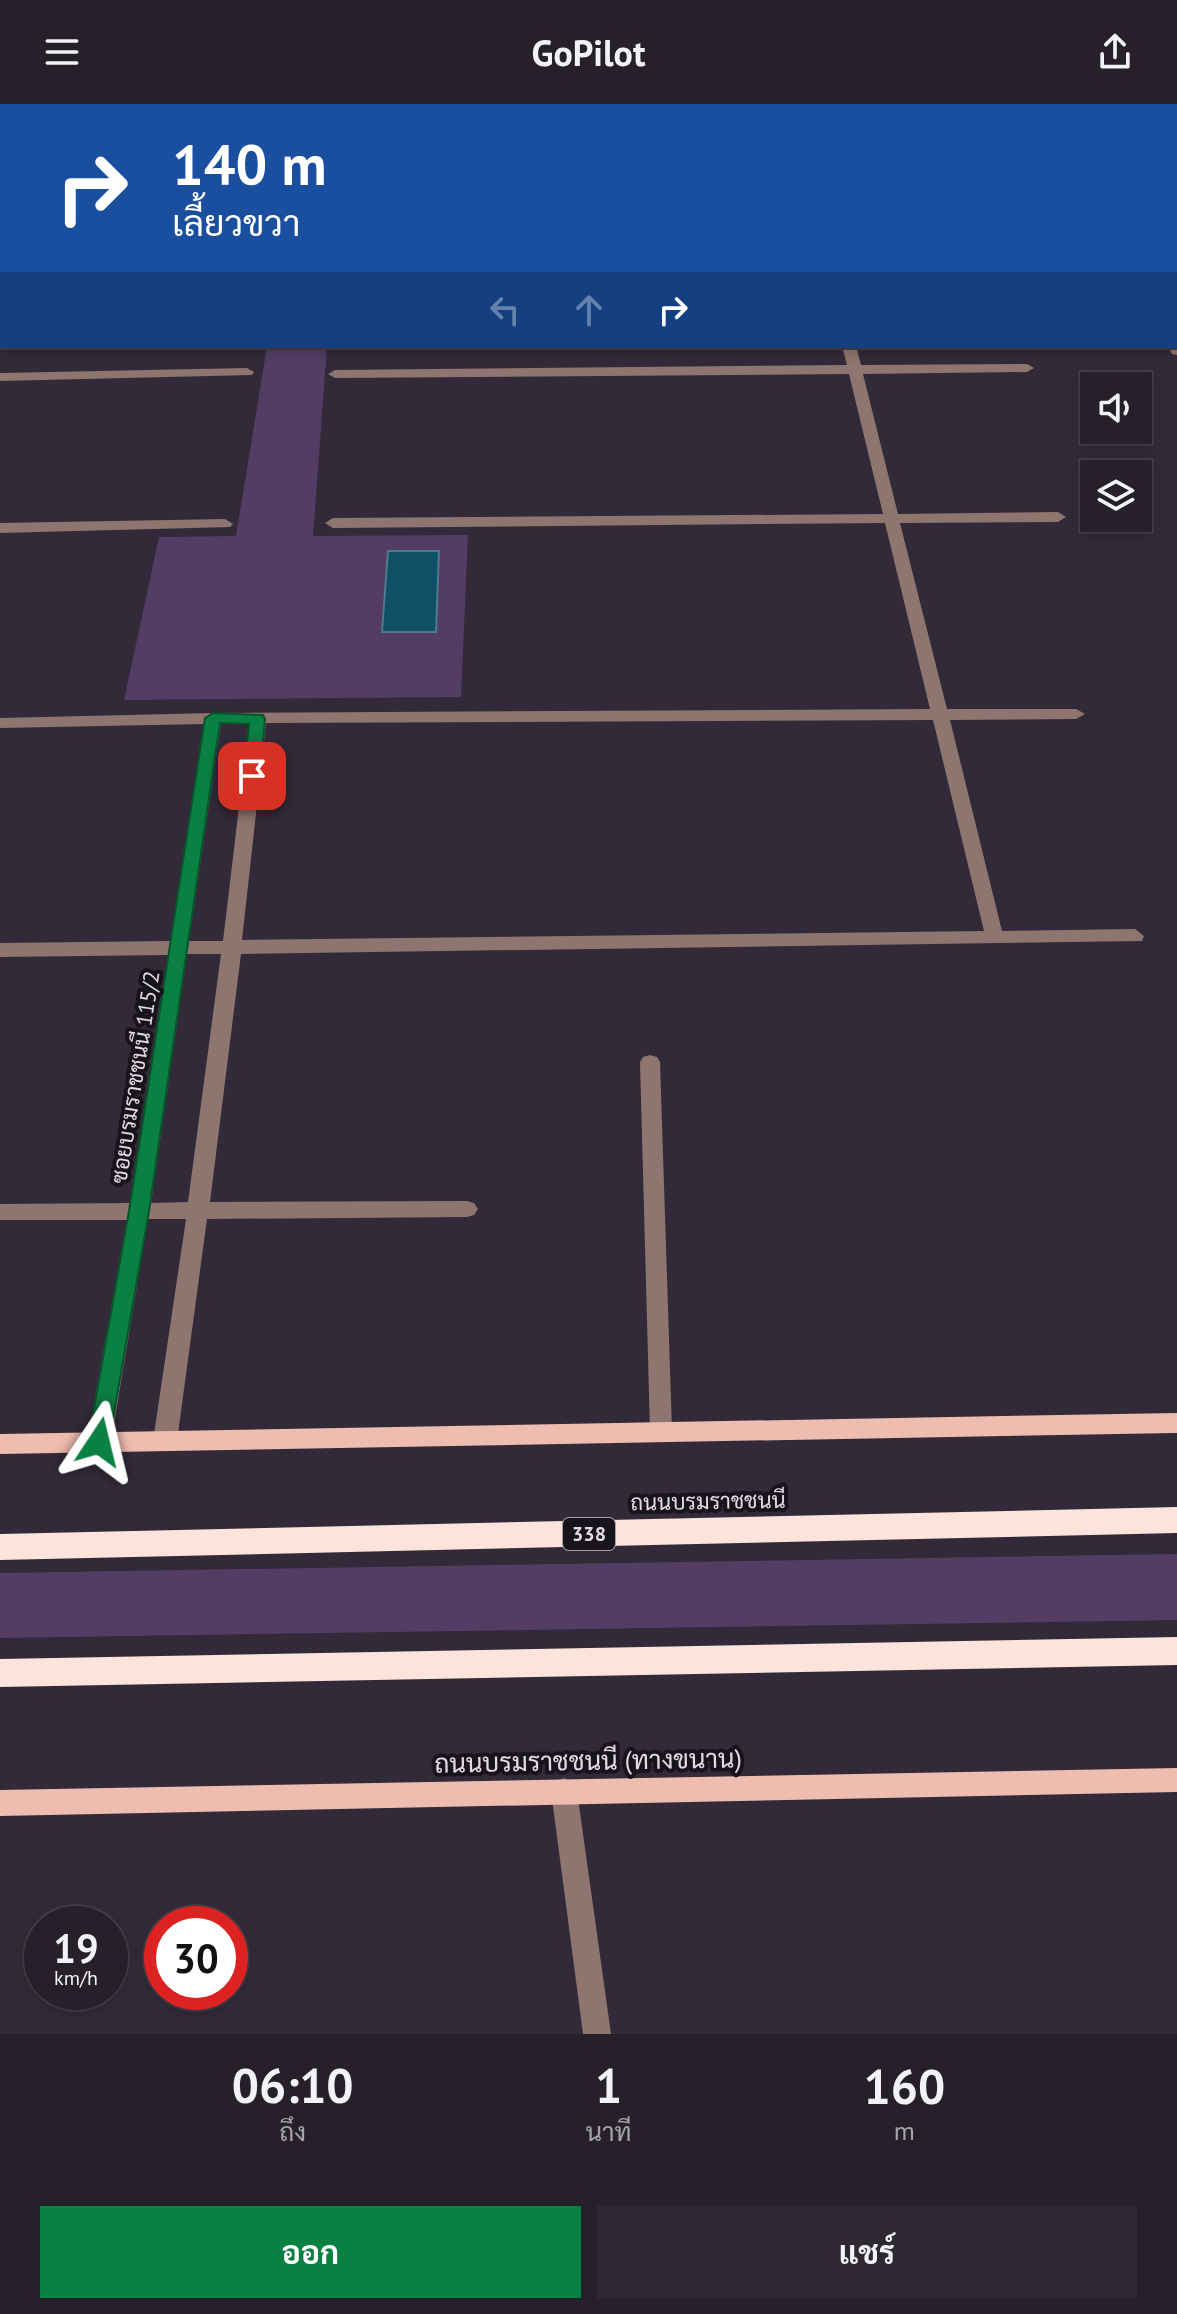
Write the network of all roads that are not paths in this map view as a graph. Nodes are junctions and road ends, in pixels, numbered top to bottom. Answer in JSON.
{"nodes":[{"id":1,"x":849,"y":348,"type":"edge"},
{"id":2,"x":1027,"y":368,"type":"dead end"},
{"id":3,"x":853,"y":369,"type":"junction"},
{"id":4,"x":247,"y":372,"type":"dead end"},
{"id":5,"x":335,"y":374,"type":"dead end"},
{"id":6,"x":0,"y":377,"type":"edge"},
{"id":7,"x":889,"y":516,"type":"junction"},
{"id":8,"x":1058,"y":517,"type":"dead end"},
{"id":9,"x":333,"y":523,"type":"dead end"},
{"id":10,"x":225,"y":524,"type":"dead end"},
{"id":11,"x":0,"y":528,"type":"edge"},
{"id":12,"x":941,"y":714,"type":"junction"},
{"id":13,"x":1076,"y":714,"type":"dead end"},
{"id":14,"x":213,"y":718,"type":"junction"},
{"id":15,"x":258,"y":719,"type":"junction"},
{"id":16,"x":0,"y":723,"type":"edge"},
{"id":17,"x":994,"y":935,"type":"junction"},
{"id":18,"x":1135,"y":936,"type":"dead end"},
{"id":19,"x":233,"y":948,"type":"junction"},
{"id":20,"x":178,"y":949,"type":"junction"},
{"id":21,"x":0,"y":950,"type":"edge"},
{"id":22,"x":650,"y":1062,"type":"dead end"},
{"id":23,"x":467,"y":1209,"type":"dead end"},
{"id":24,"x":199,"y":1210,"type":"junction"},
{"id":25,"x":139,"y":1211,"type":"junction"},
{"id":26,"x":0,"y":1212,"type":"edge"},
{"id":27,"x":1177,"y":1423,"type":"edge"},
{"id":28,"x":661,"y":1431,"type":"junction"},
{"id":29,"x":165,"y":1441,"type":"junction"},
{"id":30,"x":99,"y":1442,"type":"junction"},
{"id":31,"x":0,"y":1444,"type":"edge"},
{"id":32,"x":1177,"y":1520,"type":"edge"},
{"id":33,"x":0,"y":1547,"type":"edge"},
{"id":34,"x":1177,"y":1651,"type":"edge"},
{"id":35,"x":0,"y":1673,"type":"edge"},
{"id":36,"x":1177,"y":1780,"type":"edge"},
{"id":37,"x":564,"y":1791,"type":"junction"},
{"id":38,"x":0,"y":1803,"type":"edge"},
{"id":39,"x":597,"y":2034,"type":"edge"}],
"edges":[{"from":1,"to":3,"type":"street"},
{"from":2,"to":3,"type":"street"},
{"from":3,"to":5,"type":"street"},
{"from":3,"to":7,"type":"street"},
{"from":4,"to":6,"type":"street"},
{"from":7,"to":8,"type":"street"},
{"from":7,"to":9,"type":"street"},
{"from":7,"to":12,"type":"street"},
{"from":10,"to":11,"type":"street"},
{"from":12,"to":13,"type":"street"},
{"from":12,"to":15,"type":"street"},
{"from":12,"to":17,"type":"street"},
{"from":14,"to":15,"type":"street"},
{"from":14,"to":16,"type":"street"},
{"from":14,"to":20,"type":"street","name":"ซอยบรมราชชนนี 115/2"},
{"from":15,"to":19,"type":"street"},
{"from":17,"to":18,"type":"street"},
{"from":17,"to":19,"type":"street"},
{"from":19,"to":20,"type":"street"},
{"from":19,"to":24,"type":"street"},
{"from":20,"to":21,"type":"street"},
{"from":20,"to":25,"type":"street","name":"ซอยบรมราชชนนี 115/2"},
{"from":22,"to":28,"type":"street"},
{"from":23,"to":24,"type":"street"},
{"from":24,"to":25,"type":"street"},
{"from":24,"to":29,"type":"street"},
{"from":25,"to":26,"type":"street"},
{"from":25,"to":30,"type":"street","name":"ซอยบรมราชชนนี 115/2"},
{"from":27,"to":28,"type":"main road"},
{"from":28,"to":29,"type":"main road"},
{"from":29,"to":30,"type":"main road"},
{"from":30,"to":31,"type":"main road"},
{"from":32,"to":33,"type":"highway","name":"ถนนบรมราชชนนี","number":"338"},
{"from":34,"to":35,"type":"highway"},
{"from":36,"to":37,"type":"main road","name":"ถนนบรมราชชนนี (ทางขนาน)"},
{"from":37,"to":38,"type":"main road","name":"ถนนบรมราชชนนี (ทางขนาน)"},
{"from":37,"to":39,"type":"street"}]}
